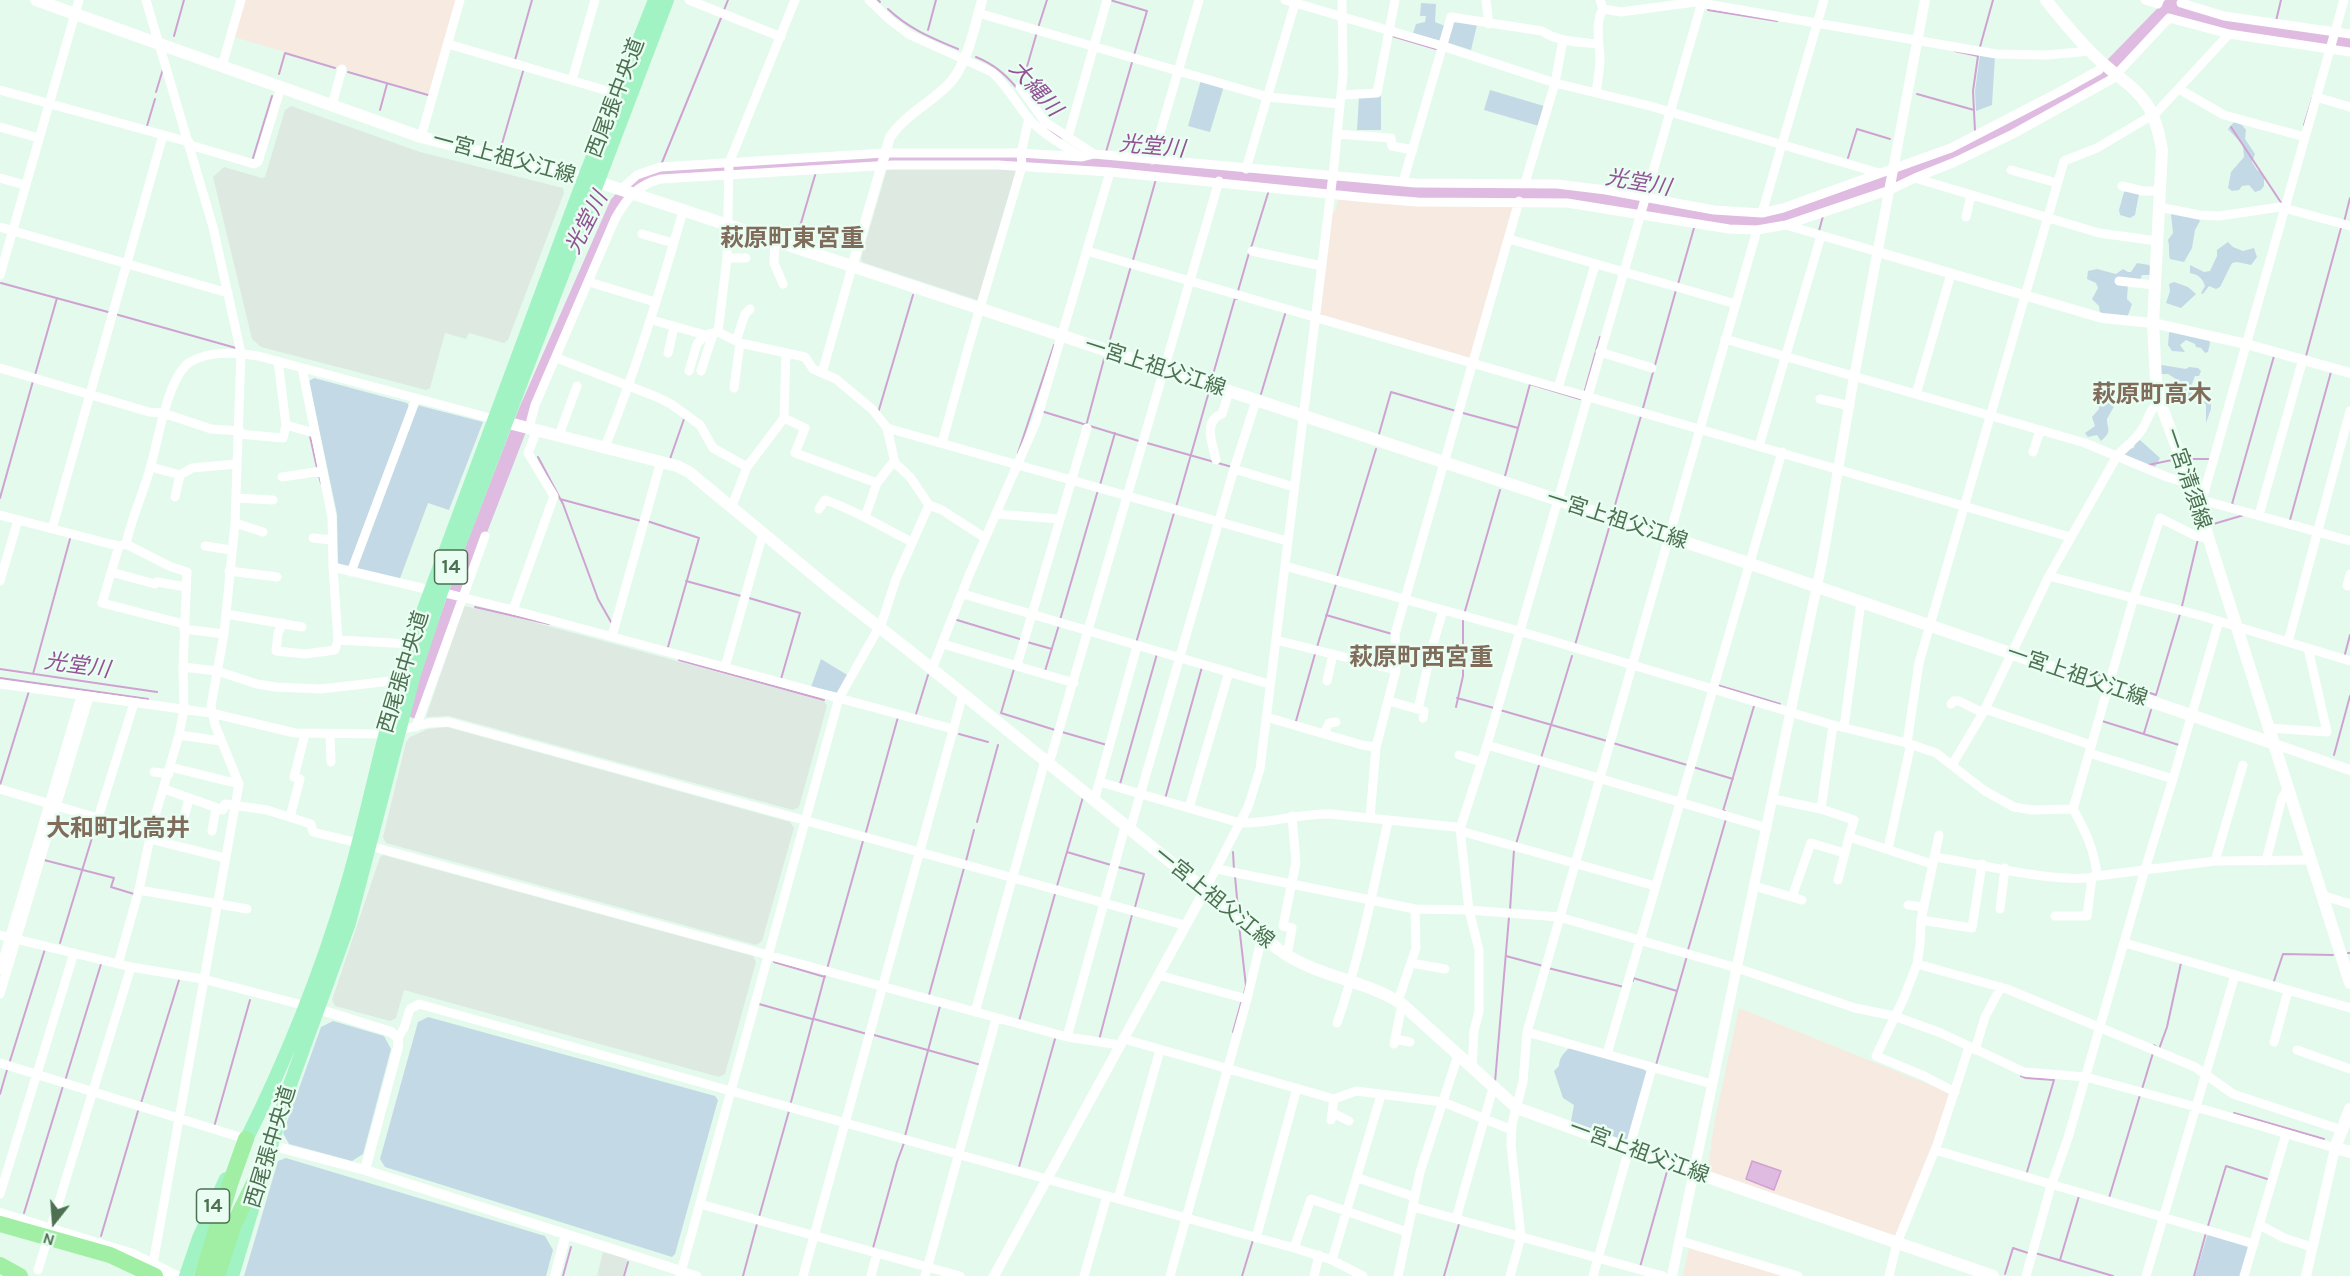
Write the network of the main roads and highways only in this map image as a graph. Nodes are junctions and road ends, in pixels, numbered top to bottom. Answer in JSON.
{"nodes":[{"id":1,"x":36,"y":0,"type":"edge"},
{"id":2,"x":655,"y":0,"type":"edge"},
{"id":3,"x":667,"y":0,"type":"edge"},
{"id":4,"x":2046,"y":0,"type":"edge"},
{"id":5,"x":591,"y":181,"type":"junction"},
{"id":6,"x":518,"y":425,"type":"junction"},
{"id":7,"x":449,"y":594,"type":"junction"},
{"id":8,"x":2272,"y":743,"type":"junction"},
{"id":9,"x":364,"y":845,"type":"junction"},
{"id":10,"x":2350,"y":983,"type":"edge"},
{"id":11,"x":312,"y":1008,"type":"junction"},
{"id":12,"x":2350,"y":1109,"type":"edge"},
{"id":13,"x":246,"y":1139,"type":"junction"},
{"id":14,"x":2350,"y":1152,"type":"edge"},
{"id":15,"x":263,"y":1165,"type":"junction"},
{"id":16,"x":0,"y":1224,"type":"edge"},
{"id":17,"x":0,"y":1265,"type":"edge"},
{"id":18,"x":154,"y":1270,"type":"edge"},
{"id":19,"x":20,"y":1276,"type":"edge"},
{"id":20,"x":186,"y":1276,"type":"edge"},
{"id":21,"x":202,"y":1276,"type":"edge"},
{"id":22,"x":217,"y":1276,"type":"edge"},
{"id":23,"x":232,"y":1276,"type":"edge"},
{"id":24,"x":1993,"y":1276,"type":"edge"}],
"edges":[{"from":1,"to":5,"type":"main road","name":"一宮上祖父江線"},
{"from":2,"to":5,"type":"main road","name":"西尾張中央道","number":"14"},
{"from":3,"to":5,"type":"main road","name":"西尾張中央道","number":"14"},
{"from":4,"to":8,"type":"main road","name":"一宮清須線"},
{"from":5,"to":6,"type":"main road","name":"西尾張中央道","number":"14"},
{"from":5,"to":8,"type":"main road","name":"一宮上祖父江線"},
{"from":6,"to":7,"type":"main road","name":"西尾張中央道","number":"14"},
{"from":6,"to":24,"type":"main road","name":"一宮上祖父江線"},
{"from":7,"to":9,"type":"main road","name":"西尾張中央道","number":"14"},
{"from":7,"to":9,"type":"main road","name":"西尾張中央道","number":"14"},
{"from":8,"to":10,"type":"main road","name":"一宮清須線"},
{"from":9,"to":11,"type":"main road","name":"西尾張中央道","number":"14"},
{"from":11,"to":13,"type":"main road","name":"西尾張中央道","number":"14"},
{"from":11,"to":15,"type":"main road","name":"西尾張中央道","number":"14"},
{"from":12,"to":14,"type":"main road"},
{"from":13,"to":20,"type":"main road","name":"西尾張中央道","number":"14"},
{"from":13,"to":21,"type":"highway"},
{"from":15,"to":22,"type":"highway"},
{"from":15,"to":23,"type":"main road","name":"西尾張中央道","number":"14"},
{"from":16,"to":18,"type":"highway"},
{"from":17,"to":19,"type":"highway"}]}
